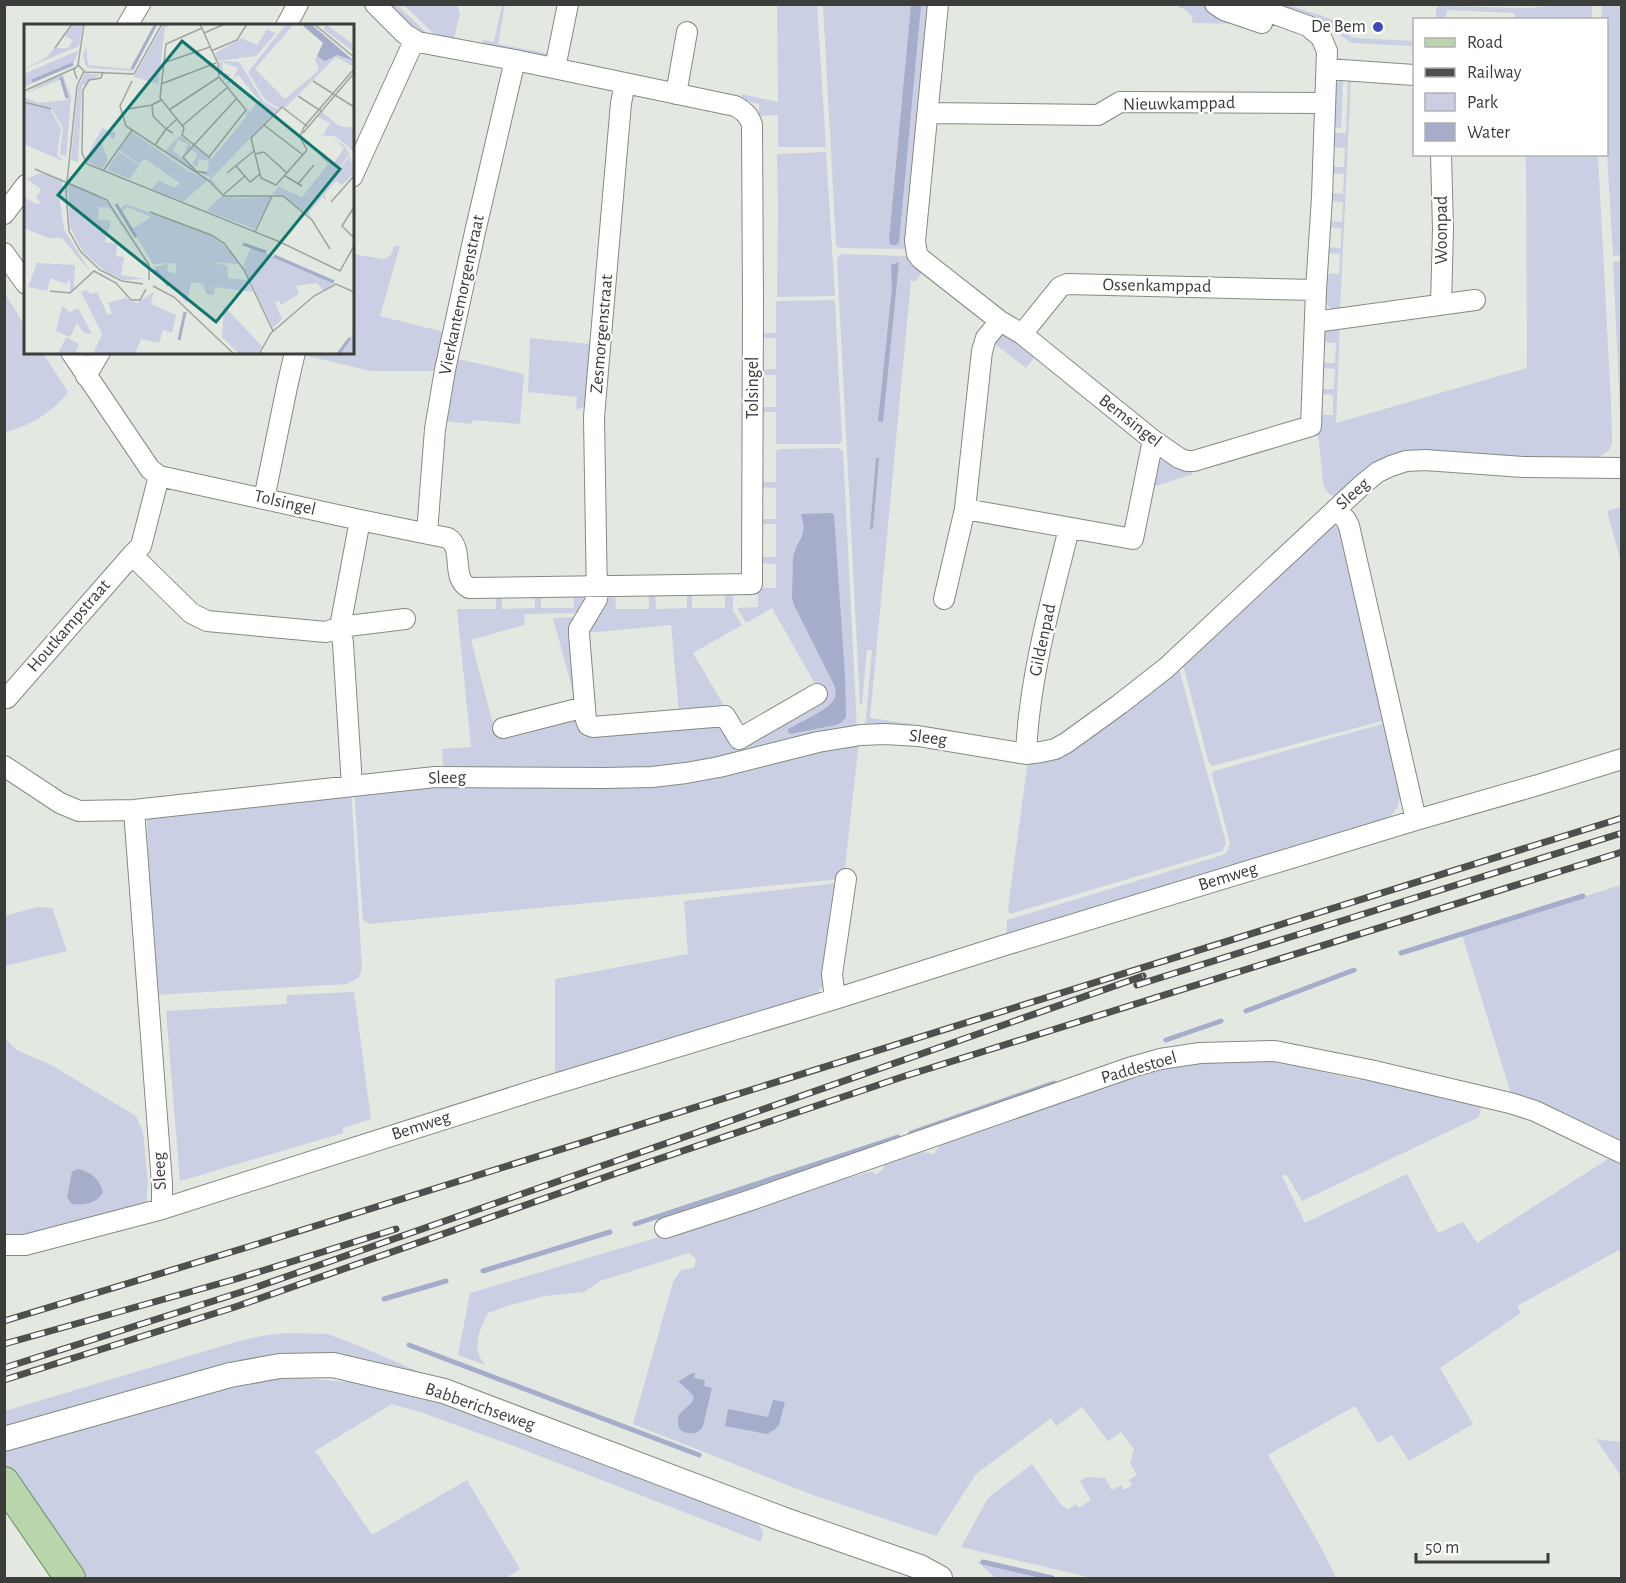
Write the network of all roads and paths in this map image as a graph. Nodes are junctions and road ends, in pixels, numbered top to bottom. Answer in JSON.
{"nodes":[{"id":1,"x":140,"y":4,"type":"edge"},
{"id":2,"x":298,"y":4,"type":"edge"},
{"id":3,"x":375,"y":4,"type":"edge"},
{"id":4,"x":568,"y":4,"type":"edge"},
{"id":5,"x":938,"y":4,"type":"edge"},
{"id":6,"x":1215,"y":4,"type":"edge"},
{"id":7,"x":1247,"y":4,"type":"edge"},
{"id":8,"x":128,"y":24,"type":"edge"},
{"id":9,"x":287,"y":24,"type":"edge"},
{"id":10,"x":687,"y":32,"type":"dead end"},
{"id":11,"x":414,"y":40,"type":"junction"},
{"id":12,"x":515,"y":60,"type":"junction"},
{"id":13,"x":1327,"y":60,"type":"junction"},
{"id":14,"x":555,"y":68,"type":"junction"},
{"id":15,"x":1413,"y":75,"type":"edge"},
{"id":16,"x":625,"y":84,"type":"junction"},
{"id":17,"x":676,"y":94,"type":"junction"},
{"id":18,"x":1325,"y":103,"type":"junction"},
{"id":19,"x":928,"y":113,"type":"junction"},
{"id":20,"x":1441,"y":156,"type":"edge"},
{"id":21,"x":354,"y":173,"type":"edge"},
{"id":22,"x":24,"y":188,"type":"edge"},
{"id":23,"x":4,"y":214,"type":"edge"},
{"id":24,"x":4,"y":253,"type":"edge"},
{"id":25,"x":24,"y":281,"type":"edge"},
{"id":26,"x":1316,"y":290,"type":"junction"},
{"id":27,"x":1475,"y":300,"type":"dead end"},
{"id":28,"x":1441,"y":305,"type":"junction"},
{"id":29,"x":1000,"y":321,"type":"junction"},
{"id":30,"x":1316,"y":322,"type":"junction"},
{"id":31,"x":1022,"y":334,"type":"junction"},
{"id":32,"x":72,"y":354,"type":"edge"},
{"id":33,"x":99,"y":354,"type":"edge"},
{"id":34,"x":295,"y":354,"type":"edge"},
{"id":35,"x":86,"y":376,"type":"junction"},
{"id":36,"x":1153,"y":440,"type":"junction"},
{"id":37,"x":1622,"y":468,"type":"edge"},
{"id":38,"x":159,"y":476,"type":"junction"},
{"id":39,"x":264,"y":498,"type":"junction"},
{"id":40,"x":964,"y":509,"type":"junction"},
{"id":41,"x":1336,"y":509,"type":"junction"},
{"id":42,"x":360,"y":520,"type":"junction"},
{"id":43,"x":1069,"y":529,"type":"junction"},
{"id":44,"x":427,"y":533,"type":"junction"},
{"id":45,"x":132,"y":555,"type":"junction"},
{"id":46,"x":597,"y":586,"type":"junction"},
{"id":47,"x":944,"y":599,"type":"dead end"},
{"id":48,"x":405,"y":619,"type":"dead end"},
{"id":49,"x":340,"y":627,"type":"junction"},
{"id":50,"x":817,"y":694,"type":"dead end"},
{"id":51,"x":7,"y":698,"type":"dead end"},
{"id":52,"x":585,"y":707,"type":"junction"},
{"id":53,"x":503,"y":728,"type":"dead end"},
{"id":54,"x":1026,"y":754,"type":"junction"},
{"id":55,"x":1622,"y":759,"type":"edge"},
{"id":56,"x":4,"y":766,"type":"edge"},
{"id":57,"x":352,"y":786,"type":"junction"},
{"id":58,"x":134,"y":810,"type":"junction"},
{"id":59,"x":1416,"y":820,"type":"junction"},
{"id":60,"x":846,"y":879,"type":"dead end"},
{"id":61,"x":835,"y":999,"type":"junction"},
{"id":62,"x":1622,"y":1154,"type":"edge"},
{"id":63,"x":162,"y":1209,"type":"junction"},
{"id":64,"x":665,"y":1227,"type":"dead end"},
{"id":65,"x":4,"y":1245,"type":"edge"},
{"id":66,"x":4,"y":1439,"type":"edge"},
{"id":67,"x":7,"y":1485,"type":"edge"},
{"id":68,"x":70,"y":1578,"type":"edge"},
{"id":69,"x":940,"y":1578,"type":"edge"}],
"edges":[{"from":1,"to":8,"type":"street"},
{"from":2,"to":9,"type":"street"},
{"from":3,"to":11,"type":"street","name":"Tolsingel"},
{"from":4,"to":14,"type":"street"},
{"from":5,"to":19,"type":"street","name":"Bemsingel"},
{"from":6,"to":13,"type":"street"},
{"from":7,"to":13,"type":"street"},
{"from":10,"to":17,"type":"street"},
{"from":11,"to":12,"type":"street","name":"Tolsingel"},
{"from":11,"to":21,"type":"street"},
{"from":12,"to":14,"type":"street","name":"Tolsingel"},
{"from":12,"to":44,"type":"street","name":"Vierkantemorgenstraat"},
{"from":13,"to":15,"type":"street"},
{"from":13,"to":18,"type":"street","name":"Bemsingel"},
{"from":14,"to":16,"type":"street","name":"Tolsingel"},
{"from":16,"to":17,"type":"street","name":"Tolsingel"},
{"from":16,"to":46,"type":"street","name":"Zesmorgenstraat"},
{"from":17,"to":46,"type":"street","name":"Tolsingel"},
{"from":18,"to":19,"type":"street","name":"Nieuwkamppad"},
{"from":18,"to":26,"type":"street","name":"Bemsingel"},
{"from":19,"to":29,"type":"street","name":"Bemsingel"},
{"from":20,"to":28,"type":"street","name":"Woonpad"},
{"from":22,"to":23,"type":"street"},
{"from":24,"to":25,"type":"street"},
{"from":26,"to":30,"type":"street","name":"Bemsingel"},
{"from":26,"to":31,"type":"street","name":"Ossenkamppad"},
{"from":27,"to":28,"type":"street"},
{"from":28,"to":30,"type":"street"},
{"from":29,"to":31,"type":"street","name":"Bemsingel"},
{"from":29,"to":40,"type":"street"},
{"from":30,"to":36,"type":"street","name":"Bemsingel"},
{"from":31,"to":36,"type":"street","name":"Bemsingel"},
{"from":32,"to":35,"type":"street"},
{"from":33,"to":35,"type":"street"},
{"from":34,"to":39,"type":"street"},
{"from":35,"to":38,"type":"street"},
{"from":36,"to":43,"type":"street"},
{"from":37,"to":41,"type":"street","name":"Sleeg"},
{"from":38,"to":39,"type":"street","name":"Tolsingel"},
{"from":38,"to":45,"type":"street","name":"Houtkampstraat"},
{"from":39,"to":42,"type":"street","name":"Tolsingel"},
{"from":40,"to":43,"type":"street"},
{"from":40,"to":47,"type":"street"},
{"from":41,"to":54,"type":"street","name":"Sleeg"},
{"from":41,"to":59,"type":"street"},
{"from":42,"to":44,"type":"street","name":"Tolsingel"},
{"from":42,"to":49,"type":"street"},
{"from":43,"to":54,"type":"street","name":"Gildenpad"},
{"from":44,"to":46,"type":"street","name":"Tolsingel"},
{"from":45,"to":49,"type":"street"},
{"from":45,"to":51,"type":"street","name":"Houtkampstraat"},
{"from":46,"to":52,"type":"street"},
{"from":48,"to":49,"type":"street"},
{"from":49,"to":57,"type":"street"},
{"from":50,"to":52,"type":"street"},
{"from":52,"to":53,"type":"street"},
{"from":54,"to":57,"type":"street","name":"Sleeg"},
{"from":55,"to":59,"type":"street","name":"Bemweg"},
{"from":56,"to":58,"type":"street","name":"Sleeg"},
{"from":57,"to":58,"type":"street","name":"Sleeg"},
{"from":58,"to":63,"type":"street","name":"Sleeg"},
{"from":59,"to":61,"type":"street","name":"Bemweg"},
{"from":60,"to":61,"type":"street"},
{"from":61,"to":63,"type":"street","name":"Bemweg"},
{"from":62,"to":64,"type":"street","name":"Paddestoel"},
{"from":63,"to":65,"type":"street","name":"Bemweg"},
{"from":66,"to":69,"type":"street","name":"Babberichseweg"},
{"from":67,"to":68,"type":"main road"}]}
